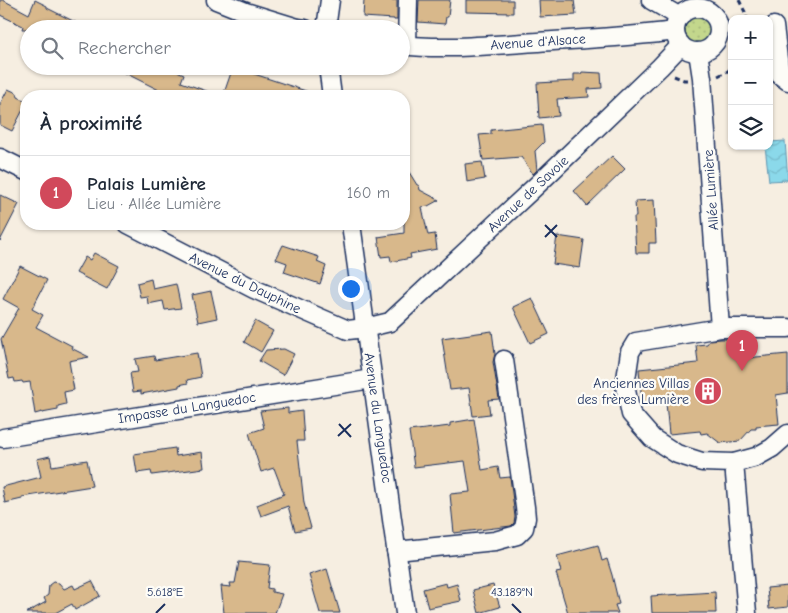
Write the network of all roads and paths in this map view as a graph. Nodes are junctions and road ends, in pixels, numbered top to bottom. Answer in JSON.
{"nodes":[{"id":1,"x":216,"y":0,"type":"edge"},
{"id":2,"x":330,"y":0,"type":"edge"},
{"id":3,"x":408,"y":0,"type":"edge"},
{"id":4,"x":651,"y":0,"type":"edge"},
{"id":5,"x":739,"y":0,"type":"edge"},
{"id":6,"x":695,"y":4,"type":"edge"},
{"id":7,"x":746,"y":15,"type":"edge"},
{"id":8,"x":272,"y":20,"type":"edge"},
{"id":9,"x":327,"y":20,"type":"edge"},
{"id":10,"x":406,"y":20,"type":"edge"},
{"id":11,"x":777,"y":26,"type":"edge"},
{"id":12,"x":725,"y":29,"type":"edge"},
{"id":13,"x":679,"y":31,"type":"junction"},
{"id":14,"x":410,"y":46,"type":"edge"},
{"id":15,"x":698,"y":52,"type":"junction"},
{"id":16,"x":329,"y":75,"type":"edge"},
{"id":17,"x":788,"y":81,"type":"edge"},
{"id":18,"x":331,"y":90,"type":"edge"},
{"id":19,"x":0,"y":158,"type":"edge"},
{"id":20,"x":20,"y":168,"type":"edge"},
{"id":21,"x":140,"y":230,"type":"edge"},
{"id":22,"x":352,"y":230,"type":"edge"},
{"id":23,"x":365,"y":328,"type":"junction"},
{"id":24,"x":720,"y":328,"type":"junction"},
{"id":25,"x":788,"y":328,"type":"edge"},
{"id":26,"x":504,"y":360,"type":"dead end"},
{"id":27,"x":372,"y":379,"type":"junction"},
{"id":28,"x":788,"y":434,"type":"edge"},
{"id":29,"x":3,"y":438,"type":"dead end"},
{"id":30,"x":734,"y":463,"type":"junction"},
{"id":31,"x":396,"y":551,"type":"junction"},
{"id":32,"x":405,"y":613,"type":"edge"},
{"id":33,"x":747,"y":613,"type":"edge"}],
"edges":[{"from":1,"to":8,"type":"street"},
{"from":2,"to":9,"type":"street"},
{"from":3,"to":10,"type":"street"},
{"from":4,"to":13,"type":"street"},
{"from":5,"to":7,"type":"path"},
{"from":6,"to":12,"type":"street"},
{"from":6,"to":13,"type":"street"},
{"from":11,"to":17,"type":"street"},
{"from":12,"to":15,"type":"street"},
{"from":13,"to":14,"type":"street","name":"Avenue d'Alsace"},
{"from":13,"to":15,"type":"street"},
{"from":13,"to":23,"type":"street","name":"Avenue de Savoie"},
{"from":15,"to":24,"type":"street","name":"Allée Lumière"},
{"from":16,"to":18,"type":"street"},
{"from":19,"to":20,"type":"street"},
{"from":21,"to":23,"type":"street","name":"Avenue du Dauphine"},
{"from":22,"to":23,"type":"street","name":"Avenue du Languedoc"},
{"from":23,"to":27,"type":"street","name":"Avenue du Languedoc"},
{"from":24,"to":25,"type":"street"},
{"from":24,"to":30,"type":"street"},
{"from":26,"to":31,"type":"street"},
{"from":27,"to":29,"type":"street","name":"Impasse du Languedoc"},
{"from":27,"to":31,"type":"street","name":"Avenue du Languedoc"},
{"from":28,"to":30,"type":"street"},
{"from":30,"to":33,"type":"street"},
{"from":31,"to":32,"type":"street","name":"Avenue du Languedoc"}]}
